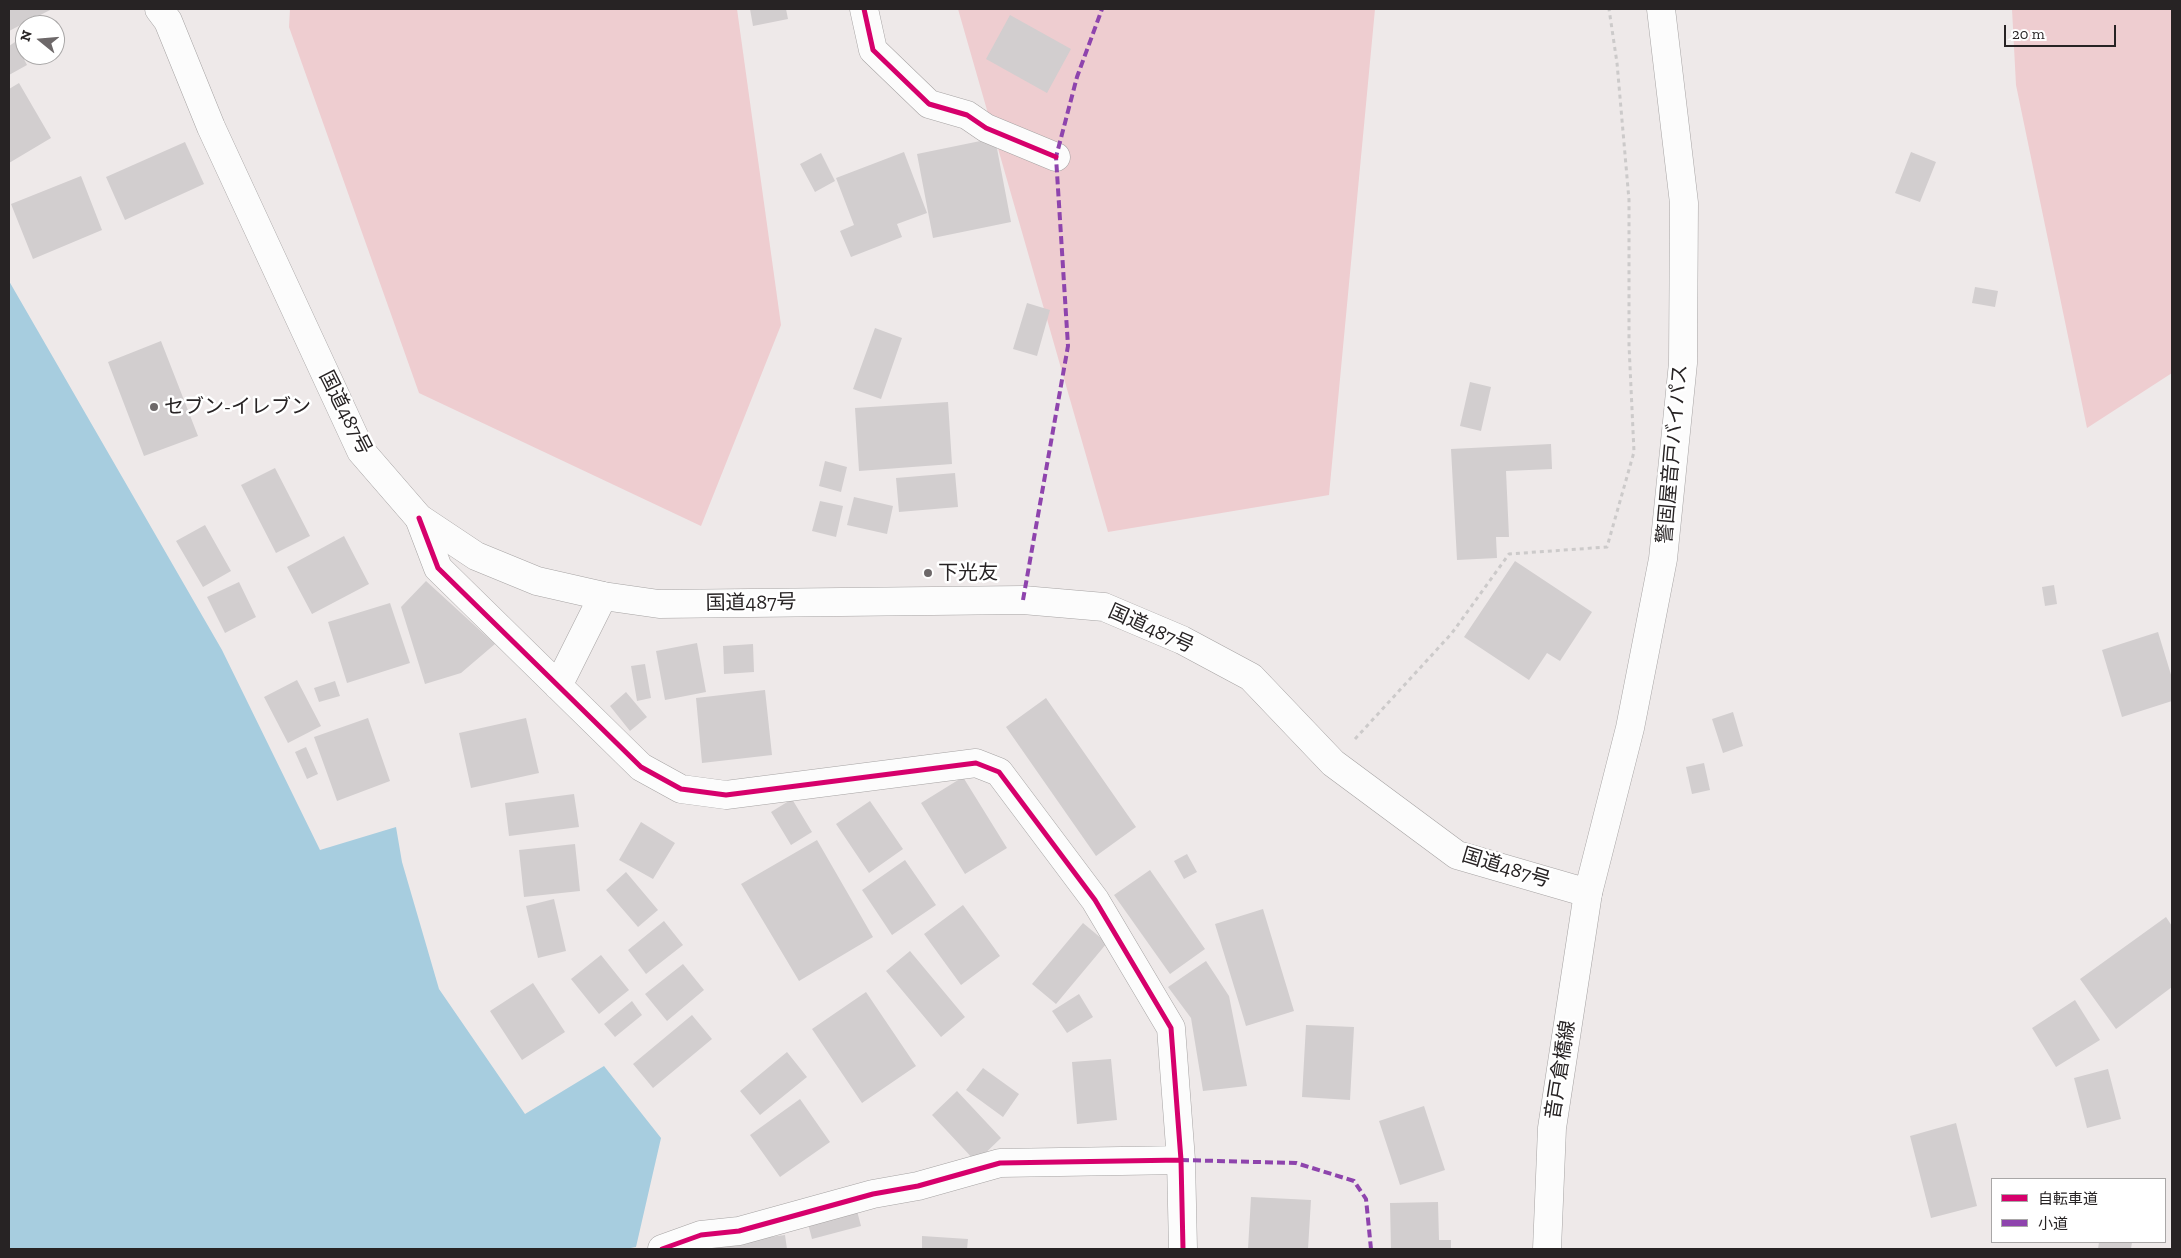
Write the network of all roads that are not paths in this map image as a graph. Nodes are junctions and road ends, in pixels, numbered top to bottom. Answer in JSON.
{"nodes":[{"id":1,"x":159,"y":9,"type":"edge"},
{"id":2,"x":864,"y":9,"type":"edge"},
{"id":3,"x":1661,"y":9,"type":"edge"},
{"id":4,"x":1056,"y":157,"type":"dead end"},
{"id":5,"x":419,"y":518,"type":"junction"},
{"id":6,"x":603,"y":596,"type":"junction"},
{"id":7,"x":558,"y":686,"type":"junction"},
{"id":8,"x":1588,"y":893,"type":"junction"},
{"id":9,"x":1181,"y":1160,"type":"junction"},
{"id":10,"x":662,"y":1249,"type":"edge"},
{"id":11,"x":1183,"y":1249,"type":"edge"},
{"id":12,"x":1547,"y":1249,"type":"edge"}],
"edges":[{"from":1,"to":5,"type":"main road","name":"国道487号"},
{"from":2,"to":4,"type":"main road"},
{"from":3,"to":8,"type":"main road","name":"警固屋音戸バイパス"},
{"from":5,"to":6,"type":"main road","name":"国道487号"},
{"from":5,"to":7,"type":"main road"},
{"from":6,"to":7,"type":"main road"},
{"from":6,"to":8,"type":"main road","name":"国道487号"},
{"from":7,"to":9,"type":"main road"},
{"from":8,"to":12,"type":"main road","name":"音戸倉橋線"},
{"from":9,"to":10,"type":"main road"},
{"from":9,"to":11,"type":"main road"}]}
